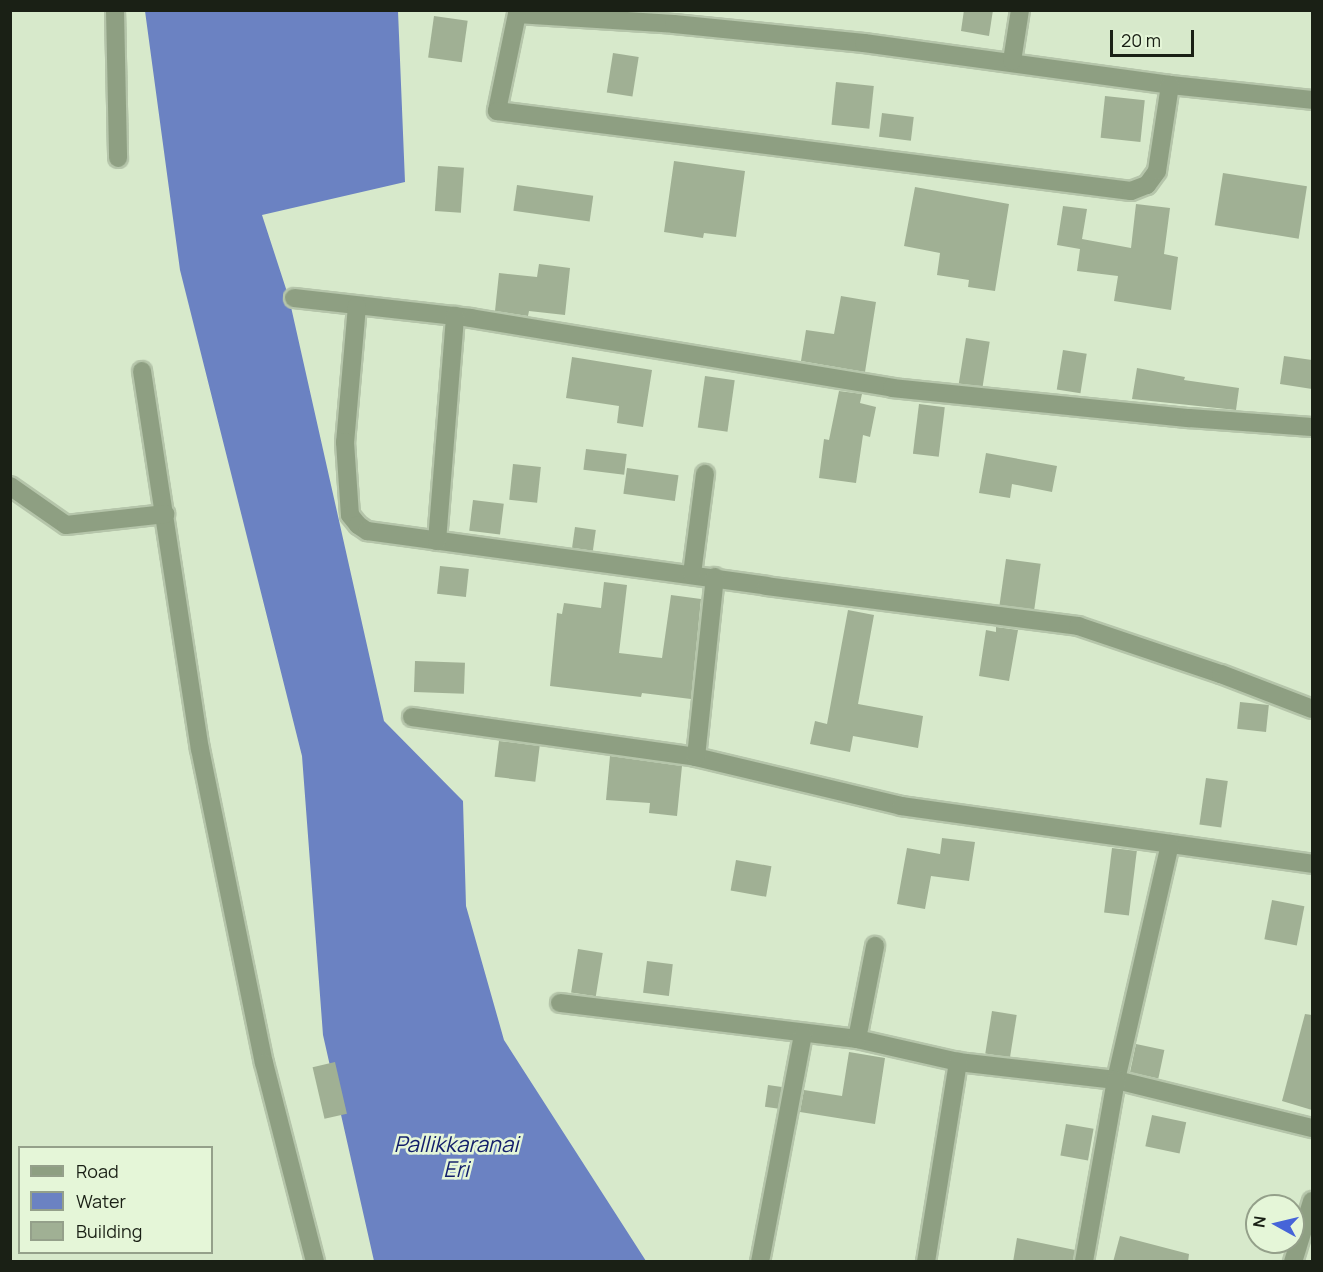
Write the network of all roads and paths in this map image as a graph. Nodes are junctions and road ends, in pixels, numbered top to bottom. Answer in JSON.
{"nodes":[{"id":1,"x":115,"y":10,"type":"edge"},
{"id":2,"x":1020,"y":10,"type":"edge"},
{"id":3,"x":517,"y":12,"type":"edge"},
{"id":4,"x":675,"y":17,"type":"edge"},
{"id":5,"x":1012,"y":61,"type":"junction"},
{"id":6,"x":1170,"y":85,"type":"junction"},
{"id":7,"x":1312,"y":100,"type":"edge"},
{"id":8,"x":118,"y":158,"type":"dead end"},
{"id":9,"x":294,"y":298,"type":"dead end"},
{"id":10,"x":357,"y":306,"type":"junction"},
{"id":11,"x":455,"y":316,"type":"junction"},
{"id":12,"x":142,"y":371,"type":"dead end"},
{"id":13,"x":1312,"y":427,"type":"edge"},
{"id":14,"x":705,"y":474,"type":"dead end"},
{"id":15,"x":10,"y":486,"type":"edge"},
{"id":16,"x":165,"y":514,"type":"junction"},
{"id":17,"x":437,"y":541,"type":"junction"},
{"id":18,"x":692,"y":574,"type":"junction"},
{"id":19,"x":715,"y":578,"type":"junction"},
{"id":20,"x":1312,"y":709,"type":"edge"},
{"id":21,"x":412,"y":717,"type":"dead end"},
{"id":22,"x":696,"y":757,"type":"junction"},
{"id":23,"x":1170,"y":844,"type":"junction"},
{"id":24,"x":1312,"y":864,"type":"edge"},
{"id":25,"x":874,"y":946,"type":"dead end"},
{"id":26,"x":560,"y":1003,"type":"dead end"},
{"id":27,"x":803,"y":1035,"type":"junction"},
{"id":28,"x":857,"y":1040,"type":"junction"},
{"id":29,"x":958,"y":1062,"type":"junction"},
{"id":30,"x":1116,"y":1080,"type":"junction"},
{"id":31,"x":1312,"y":1128,"type":"edge"},
{"id":32,"x":1312,"y":1200,"type":"edge"},
{"id":33,"x":315,"y":1262,"type":"edge"},
{"id":34,"x":760,"y":1262,"type":"edge"},
{"id":35,"x":926,"y":1262,"type":"edge"},
{"id":36,"x":1084,"y":1262,"type":"edge"},
{"id":37,"x":1293,"y":1262,"type":"edge"}],
"edges":[{"from":1,"to":8,"type":"street"},
{"from":2,"to":5,"type":"street"},
{"from":3,"to":4,"type":"street"},
{"from":3,"to":6,"type":"street"},
{"from":4,"to":5,"type":"street"},
{"from":5,"to":6,"type":"street"},
{"from":6,"to":7,"type":"street"},
{"from":9,"to":10,"type":"street"},
{"from":10,"to":11,"type":"street"},
{"from":10,"to":17,"type":"street"},
{"from":11,"to":13,"type":"street"},
{"from":11,"to":17,"type":"street"},
{"from":12,"to":16,"type":"street"},
{"from":14,"to":18,"type":"street"},
{"from":15,"to":16,"type":"street"},
{"from":16,"to":33,"type":"street"},
{"from":17,"to":18,"type":"street"},
{"from":18,"to":19,"type":"street"},
{"from":19,"to":20,"type":"street"},
{"from":19,"to":22,"type":"street"},
{"from":21,"to":22,"type":"street"},
{"from":22,"to":23,"type":"street"},
{"from":23,"to":24,"type":"street"},
{"from":23,"to":30,"type":"street"},
{"from":25,"to":28,"type":"street"},
{"from":26,"to":27,"type":"street"},
{"from":27,"to":28,"type":"street"},
{"from":27,"to":34,"type":"street"},
{"from":28,"to":29,"type":"street"},
{"from":29,"to":30,"type":"street"},
{"from":29,"to":35,"type":"street"},
{"from":30,"to":31,"type":"street"},
{"from":30,"to":36,"type":"street"},
{"from":32,"to":37,"type":"street"}]}
